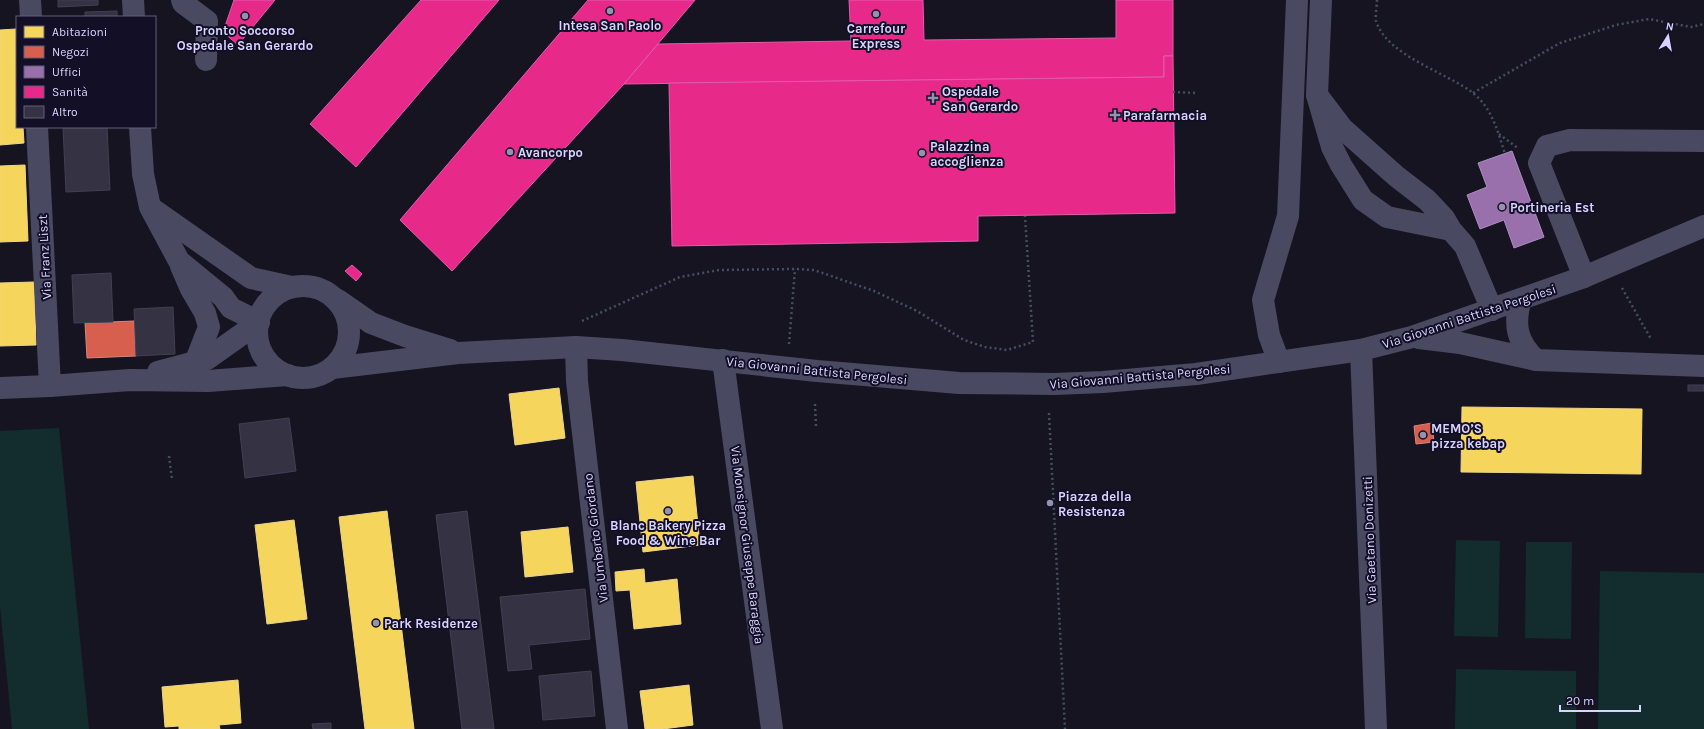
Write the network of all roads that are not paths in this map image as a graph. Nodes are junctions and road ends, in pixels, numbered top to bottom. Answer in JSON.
{"nodes":[{"id":1,"x":30,"y":0,"type":"edge"},
{"id":2,"x":133,"y":0,"type":"edge"},
{"id":3,"x":182,"y":0,"type":"edge"},
{"id":4,"x":1297,"y":0,"type":"edge"},
{"id":5,"x":1321,"y":0,"type":"edge"},
{"id":6,"x":31,"y":16,"type":"edge"},
{"id":7,"x":134,"y":16,"type":"edge"},
{"id":8,"x":206,"y":60,"type":"dead end"},
{"id":9,"x":1318,"y":95,"type":"junction"},
{"id":10,"x":37,"y":128,"type":"edge"},
{"id":11,"x":140,"y":128,"type":"edge"},
{"id":12,"x":1704,"y":141,"type":"edge"},
{"id":13,"x":150,"y":207,"type":"junction"},
{"id":14,"x":1704,"y":226,"type":"edge"},
{"id":15,"x":1451,"y":230,"type":"junction"},
{"id":16,"x":179,"y":261,"type":"junction"},
{"id":17,"x":1584,"y":277,"type":"junction"},
{"id":18,"x":292,"y":287,"type":"junction"},
{"id":19,"x":335,"y":299,"type":"junction"},
{"id":20,"x":1521,"y":299,"type":"junction"},
{"id":21,"x":1492,"y":310,"type":"junction"},
{"id":22,"x":258,"y":322,"type":"junction"},
{"id":23,"x":1412,"y":337,"type":"junction"},
{"id":24,"x":576,"y":347,"type":"junction"},
{"id":25,"x":1361,"y":350,"type":"junction"},
{"id":26,"x":458,"y":353,"type":"junction"},
{"id":27,"x":723,"y":360,"type":"junction"},
{"id":28,"x":1536,"y":360,"type":"junction"},
{"id":29,"x":1279,"y":362,"type":"junction"},
{"id":30,"x":195,"y":363,"type":"junction"},
{"id":31,"x":1704,"y":366,"type":"edge"},
{"id":32,"x":332,"y":368,"type":"junction"},
{"id":33,"x":288,"y":375,"type":"junction"},
{"id":34,"x":130,"y":380,"type":"junction"},
{"id":35,"x":50,"y":386,"type":"junction"},
{"id":36,"x":0,"y":388,"type":"edge"},
{"id":37,"x":617,"y":729,"type":"edge"},
{"id":38,"x":772,"y":729,"type":"edge"},
{"id":39,"x":1376,"y":729,"type":"edge"}],
"edges":[{"from":1,"to":6,"type":"street"},
{"from":2,"to":7,"type":"street"},
{"from":3,"to":8,"type":"street"},
{"from":4,"to":29,"type":"street"},
{"from":5,"to":9,"type":"street"},
{"from":9,"to":15,"type":"street"},
{"from":9,"to":15,"type":"street"},
{"from":10,"to":35,"type":"street","name":"Via Franz Liszt"},
{"from":11,"to":13,"type":"street"},
{"from":12,"to":17,"type":"street"},
{"from":13,"to":16,"type":"street"},
{"from":13,"to":18,"type":"street"},
{"from":14,"to":17,"type":"street","name":"Via Giovanni Battista Pergolesi"},
{"from":15,"to":21,"type":"street"},
{"from":16,"to":22,"type":"street"},
{"from":16,"to":30,"type":"street"},
{"from":17,"to":20,"type":"street","name":"Via Giovanni Battista Pergolesi"},
{"from":18,"to":19,"type":"street"},
{"from":18,"to":22,"type":"street"},
{"from":19,"to":26,"type":"street","name":"Via Giovanni Battista Pergolesi"},
{"from":19,"to":32,"type":"street"},
{"from":20,"to":21,"type":"street","name":"Via Giovanni Battista Pergolesi"},
{"from":20,"to":28,"type":"street"},
{"from":21,"to":23,"type":"street","name":"Via Giovanni Battista Pergolesi"},
{"from":22,"to":30,"type":"street"},
{"from":22,"to":33,"type":"street"},
{"from":23,"to":25,"type":"street","name":"Via Giovanni Battista Pergolesi"},
{"from":23,"to":28,"type":"street"},
{"from":24,"to":26,"type":"street","name":"Via Giovanni Battista Pergolesi"},
{"from":24,"to":27,"type":"street","name":"Via Giovanni Battista Pergolesi"},
{"from":24,"to":37,"type":"street","name":"Via Umberto Giordano"},
{"from":25,"to":29,"type":"street","name":"Via Giovanni Battista Pergolesi"},
{"from":25,"to":39,"type":"street","name":"Via Gaetano Donizetti"},
{"from":26,"to":32,"type":"street","name":"Via Giovanni Battista Pergolesi"},
{"from":27,"to":29,"type":"street","name":"Via Giovanni Battista Pergolesi"},
{"from":27,"to":38,"type":"street","name":"Via Monsignor Giuseppe Baraggia"},
{"from":28,"to":31,"type":"street"},
{"from":30,"to":34,"type":"street"},
{"from":32,"to":33,"type":"street"},
{"from":33,"to":34,"type":"street"},
{"from":34,"to":35,"type":"street"},
{"from":35,"to":36,"type":"street"}]}
